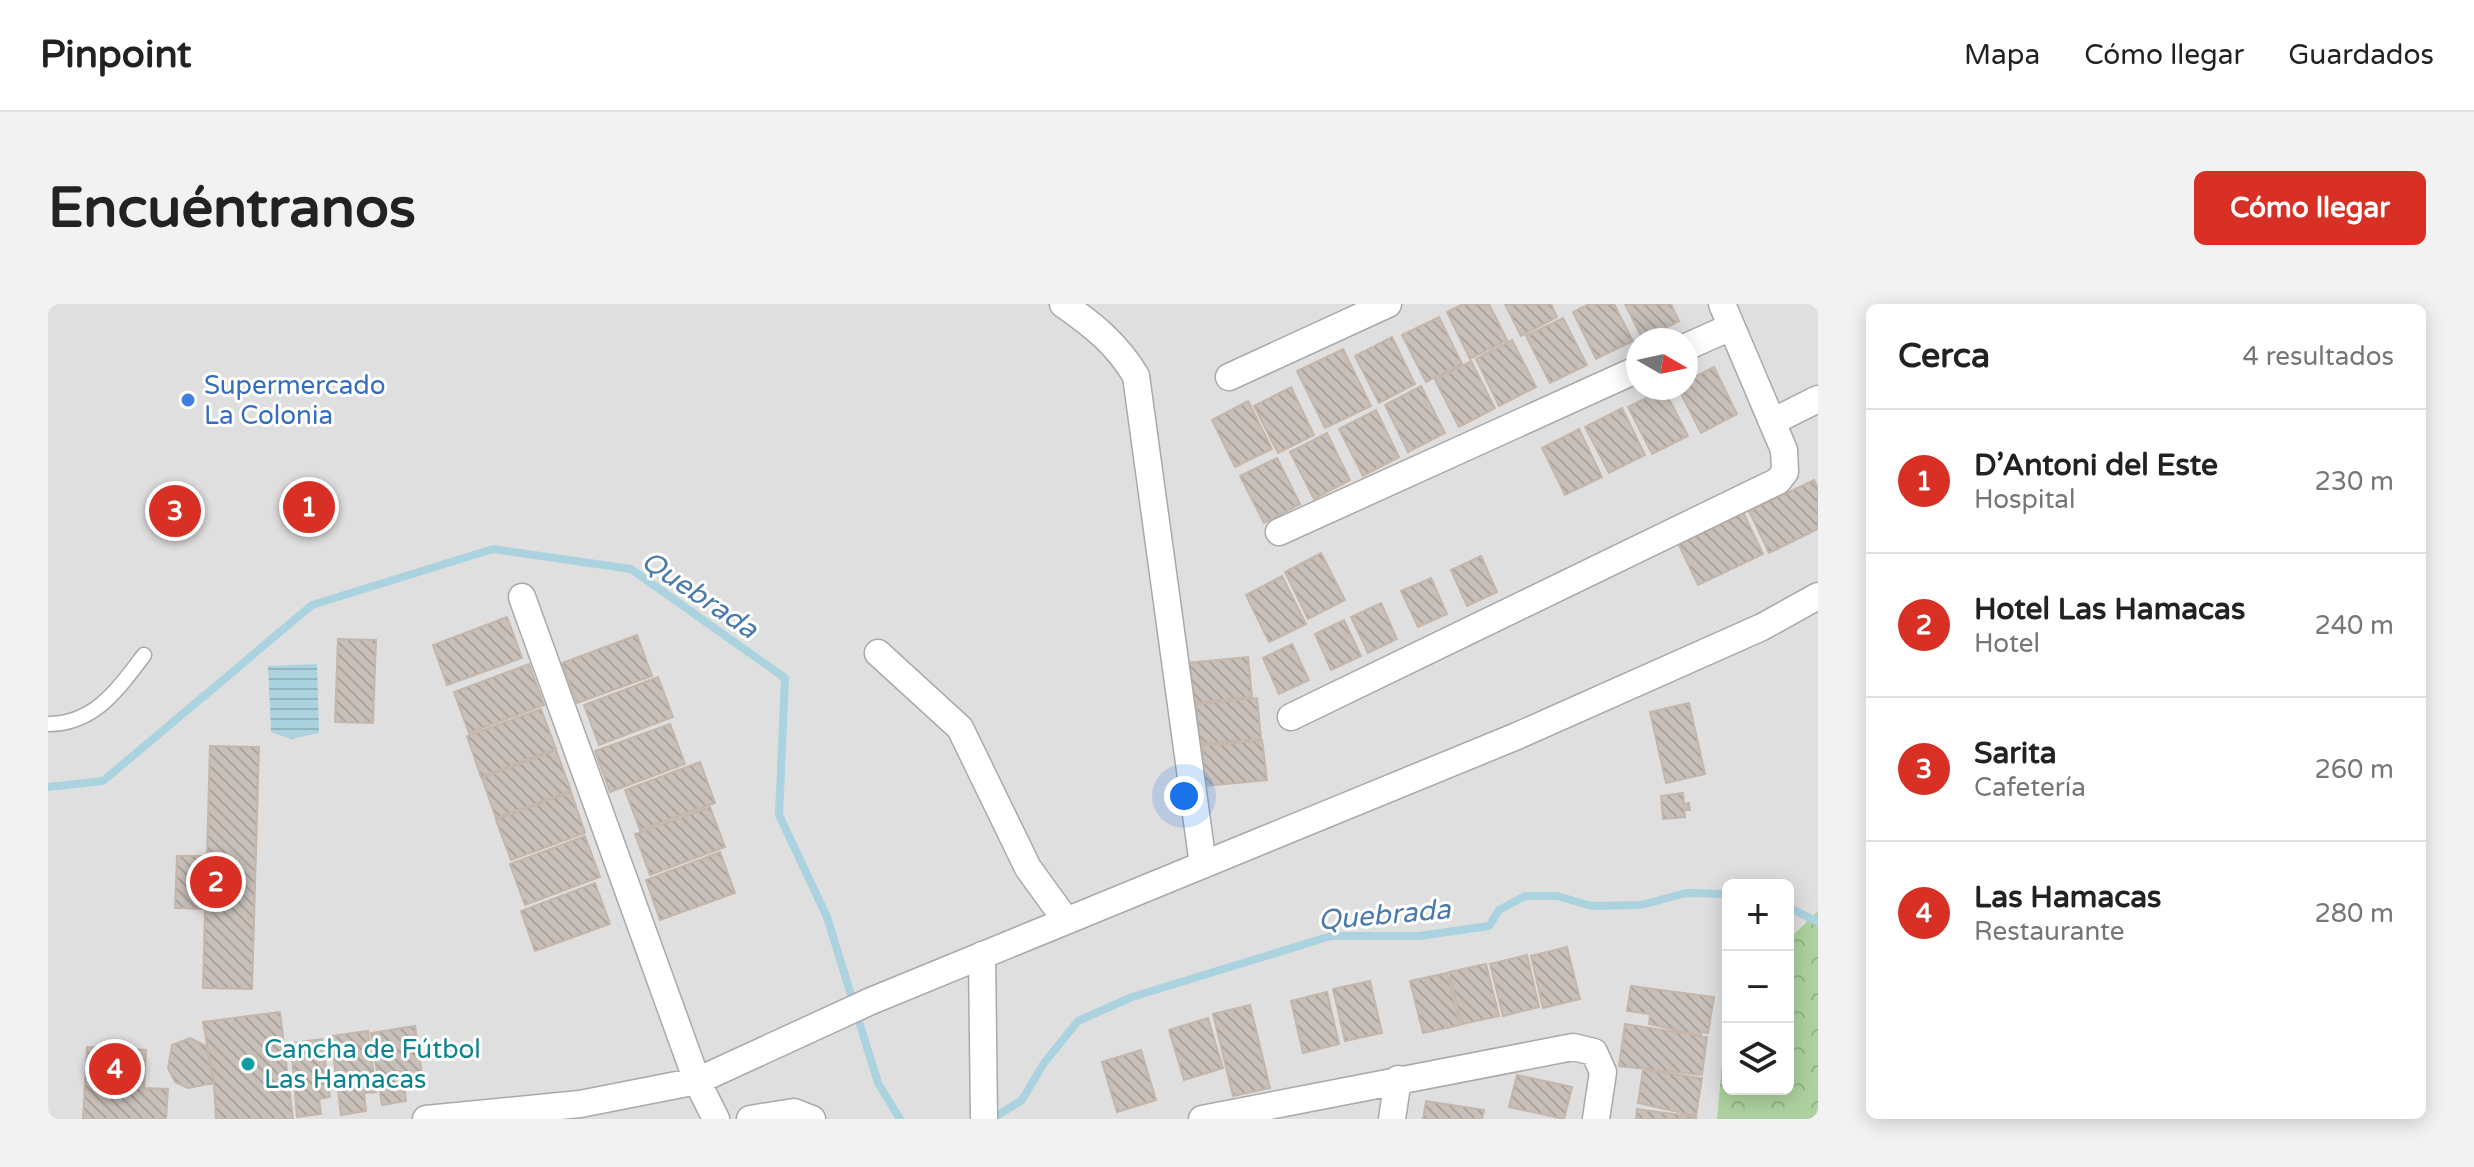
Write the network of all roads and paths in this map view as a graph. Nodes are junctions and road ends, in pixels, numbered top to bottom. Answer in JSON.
{"nodes":[{"id":1,"x":1063,"y":304,"type":"edge"},
{"id":2,"x":1388,"y":304,"type":"edge"},
{"id":3,"x":1726,"y":315,"type":"edge"},
{"id":4,"x":1698,"y":337,"type":"edge"},
{"id":5,"x":1626,"y":374,"type":"edge"},
{"id":6,"x":1229,"y":377,"type":"dead end"},
{"id":7,"x":1818,"y":399,"type":"edge"},
{"id":8,"x":1772,"y":422,"type":"junction"},
{"id":9,"x":1279,"y":532,"type":"dead end"},
{"id":10,"x":1818,"y":596,"type":"edge"},
{"id":11,"x":522,"y":597,"type":"dead end"},
{"id":12,"x":878,"y":653,"type":"dead end"},
{"id":13,"x":144,"y":655,"type":"dead end"},
{"id":14,"x":1291,"y":717,"type":"dead end"},
{"id":15,"x":48,"y":724,"type":"edge"},
{"id":16,"x":1203,"y":865,"type":"junction"},
{"id":17,"x":1065,"y":919,"type":"junction"},
{"id":18,"x":982,"y":955,"type":"junction"},
{"id":19,"x":1398,"y":1079,"type":"junction"},
{"id":20,"x":697,"y":1081,"type":"junction"},
{"id":21,"x":984,"y":1113,"type":"edge"},
{"id":22,"x":426,"y":1119,"type":"edge"},
{"id":23,"x":716,"y":1119,"type":"edge"},
{"id":24,"x":750,"y":1119,"type":"edge"},
{"id":25,"x":812,"y":1119,"type":"edge"},
{"id":26,"x":1202,"y":1119,"type":"edge"},
{"id":27,"x":1392,"y":1119,"type":"edge"},
{"id":28,"x":1596,"y":1119,"type":"edge"}],
"edges":[{"from":1,"to":16,"type":"street"},
{"from":2,"to":6,"type":"street"},
{"from":3,"to":4,"type":"street"},
{"from":3,"to":8,"type":"street"},
{"from":5,"to":9,"type":"street"},
{"from":7,"to":8,"type":"street"},
{"from":8,"to":14,"type":"street"},
{"from":10,"to":16,"type":"street"},
{"from":11,"to":20,"type":"street"},
{"from":12,"to":17,"type":"street"},
{"from":13,"to":15,"type":"lane"},
{"from":16,"to":17,"type":"street"},
{"from":17,"to":18,"type":"street"},
{"from":18,"to":20,"type":"street"},
{"from":18,"to":21,"type":"street"},
{"from":19,"to":26,"type":"street"},
{"from":19,"to":27,"type":"street"},
{"from":19,"to":28,"type":"street"},
{"from":20,"to":22,"type":"street"},
{"from":20,"to":23,"type":"street"},
{"from":24,"to":25,"type":"street"}]}
